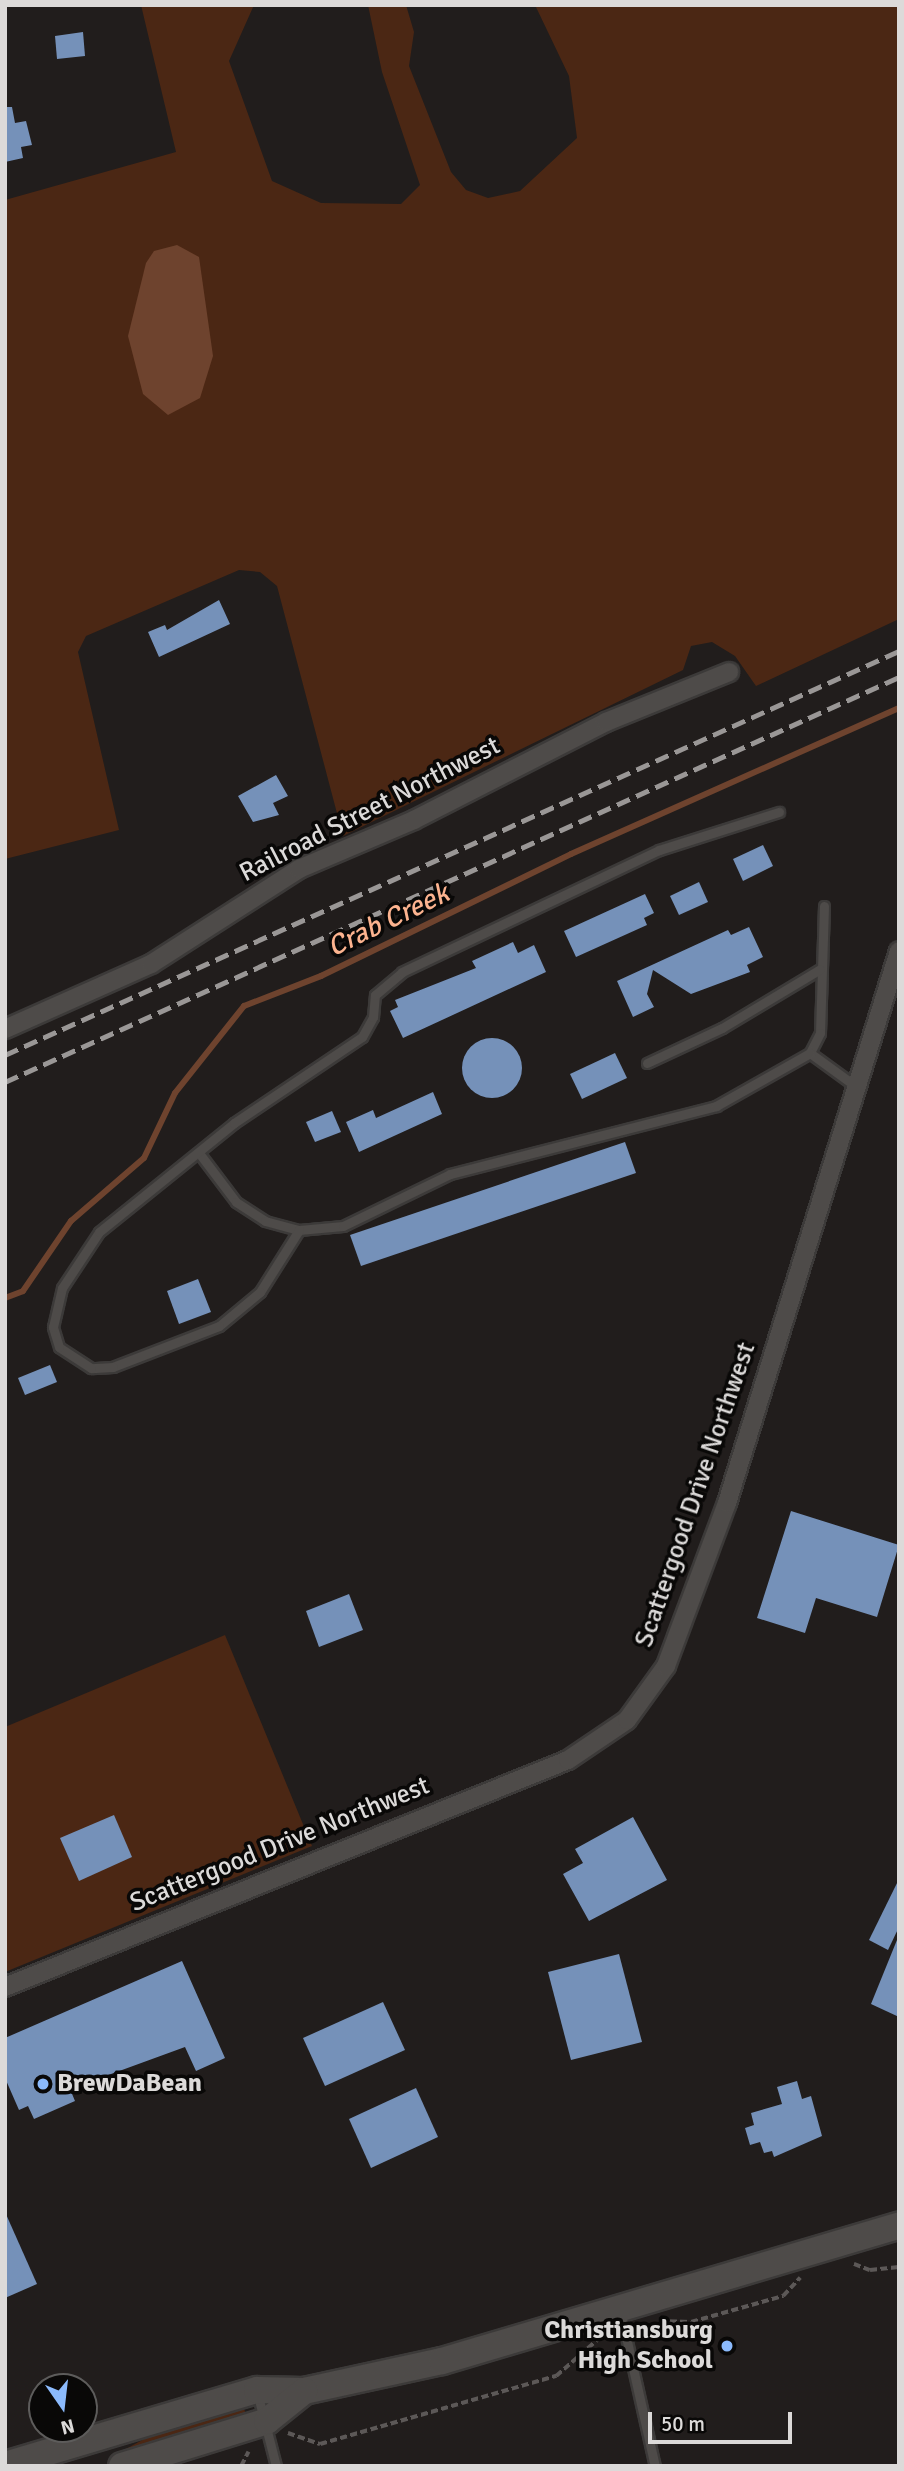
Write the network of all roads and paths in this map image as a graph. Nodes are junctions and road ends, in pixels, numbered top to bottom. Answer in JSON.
{"nodes":[{"id":1,"x":729,"y":672,"type":"dead end"},
{"id":2,"x":779,"y":812,"type":"dead end"},
{"id":3,"x":824,"y":906,"type":"dead end"},
{"id":4,"x":899,"y":951,"type":"edge"},
{"id":5,"x":820,"y":969,"type":"junction"},
{"id":6,"x":5,"y":1029,"type":"edge"},
{"id":7,"x":810,"y":1053,"type":"junction"},
{"id":8,"x":648,"y":1063,"type":"dead end"},
{"id":9,"x":854,"y":1085,"type":"junction"},
{"id":10,"x":199,"y":1153,"type":"junction"},
{"id":11,"x":299,"y":1230,"type":"junction"},
{"id":12,"x":5,"y":1987,"type":"edge"},
{"id":13,"x":899,"y":2226,"type":"edge"},
{"id":14,"x":842,"y":2260,"type":"dead end"},
{"id":15,"x":899,"y":2267,"type":"edge"},
{"id":16,"x":804,"y":2271,"type":"dead end"},
{"id":17,"x":622,"y":2317,"type":"junction"},
{"id":18,"x":257,"y":2390,"type":"junction"},
{"id":19,"x":304,"y":2391,"type":"junction"},
{"id":20,"x":269,"y":2430,"type":"junction"},
{"id":21,"x":5,"y":2465,"type":"edge"},
{"id":22,"x":122,"y":2466,"type":"edge"},
{"id":23,"x":241,"y":2466,"type":"edge"},
{"id":24,"x":276,"y":2466,"type":"edge"},
{"id":25,"x":655,"y":2466,"type":"edge"}],
"edges":[{"from":1,"to":6,"type":"street","name":"Railroad Street Northwest"},
{"from":2,"to":10,"type":"lane"},
{"from":3,"to":5,"type":"lane"},
{"from":4,"to":9,"type":"street","name":"Scattergood Drive Northwest"},
{"from":5,"to":7,"type":"lane"},
{"from":5,"to":8,"type":"lane"},
{"from":7,"to":9,"type":"lane"},
{"from":7,"to":11,"type":"lane"},
{"from":9,"to":12,"type":"street","name":"Scattergood Drive Northwest"},
{"from":10,"to":11,"type":"lane"},
{"from":10,"to":11,"type":"lane"},
{"from":13,"to":17,"type":"street"},
{"from":14,"to":15,"type":"path"},
{"from":16,"to":17,"type":"path"},
{"from":17,"to":19,"type":"street"},
{"from":17,"to":20,"type":"path"},
{"from":17,"to":25,"type":"lane"},
{"from":18,"to":19,"type":"street"},
{"from":18,"to":20,"type":"lane"},
{"from":18,"to":21,"type":"street"},
{"from":19,"to":20,"type":"street"},
{"from":20,"to":22,"type":"street"},
{"from":20,"to":23,"type":"path"},
{"from":20,"to":24,"type":"lane"}]}
